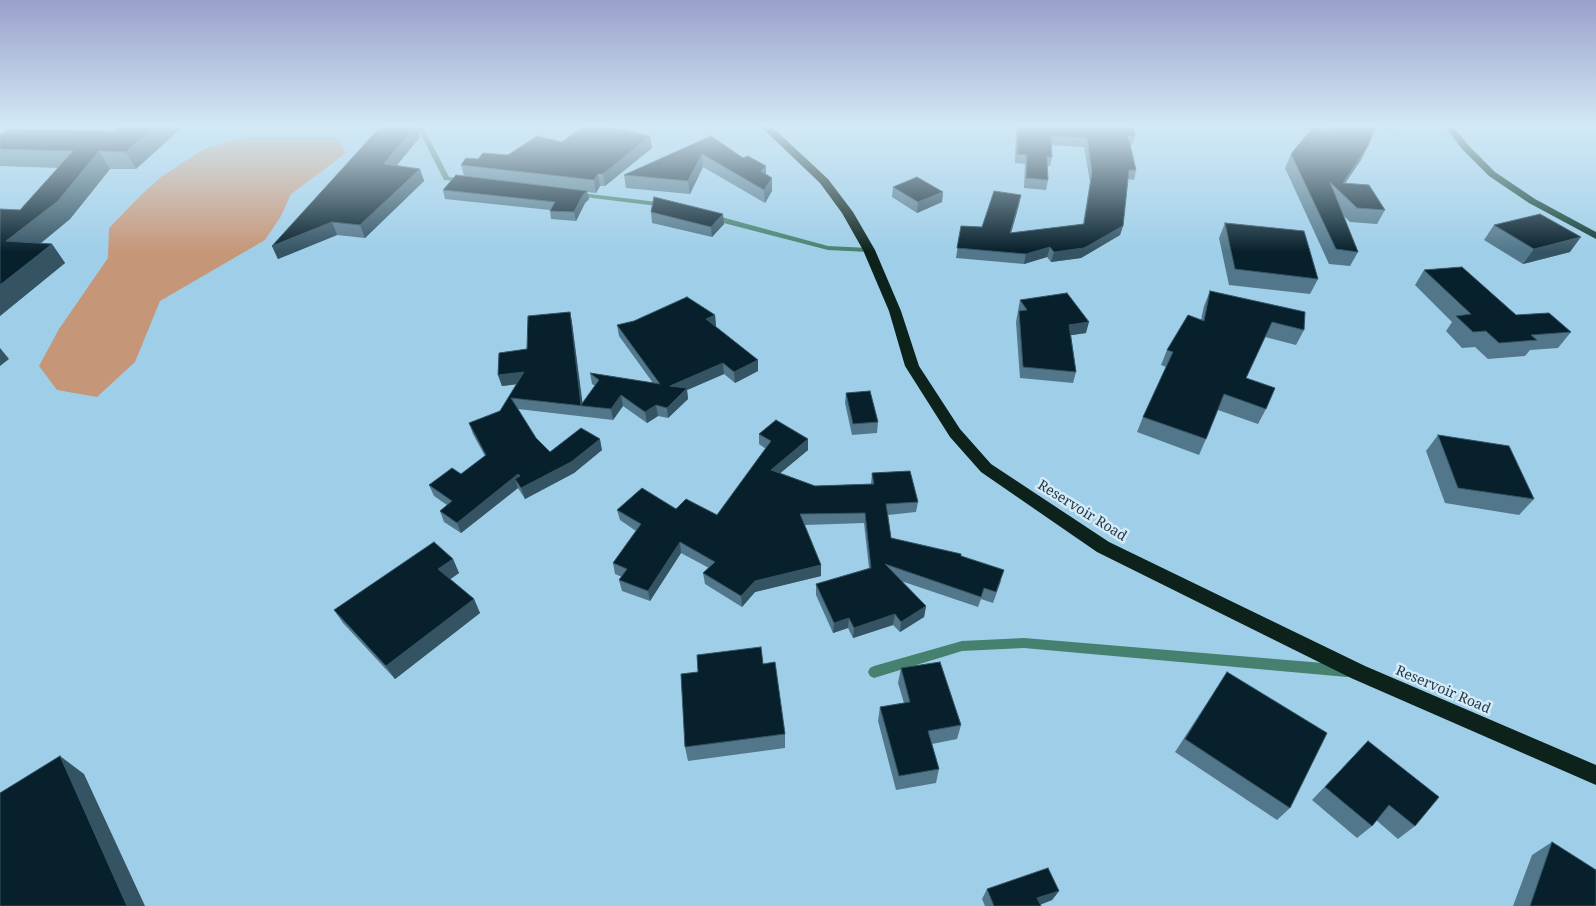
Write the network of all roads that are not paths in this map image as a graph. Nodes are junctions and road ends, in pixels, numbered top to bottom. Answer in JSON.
{"nodes":[{"id":1,"x":440,"y":167,"type":"edge"},
{"id":2,"x":809,"y":167,"type":"edge"},
{"id":3,"x":1485,"y":167,"type":"edge"},
{"id":4,"x":475,"y":182,"type":"edge"},
{"id":5,"x":571,"y":194,"type":"edge"},
{"id":6,"x":677,"y":207,"type":"edge"},
{"id":7,"x":705,"y":215,"type":"edge"},
{"id":8,"x":1596,"y":236,"type":"edge"},
{"id":9,"x":869,"y":250,"type":"junction"},
{"id":10,"x":874,"y":672,"type":"dead end"},
{"id":11,"x":1358,"y":672,"type":"junction"},
{"id":12,"x":1596,"y":775,"type":"edge"}],
"edges":[{"from":1,"to":4,"type":"street"},
{"from":2,"to":9,"type":"highway","name":"Reservoir Road"},
{"from":3,"to":8,"type":"main road"},
{"from":5,"to":6,"type":"street"},
{"from":7,"to":9,"type":"street"},
{"from":9,"to":11,"type":"highway","name":"Reservoir Road"},
{"from":10,"to":11,"type":"street"},
{"from":11,"to":12,"type":"highway","name":"Reservoir Road"}]}
